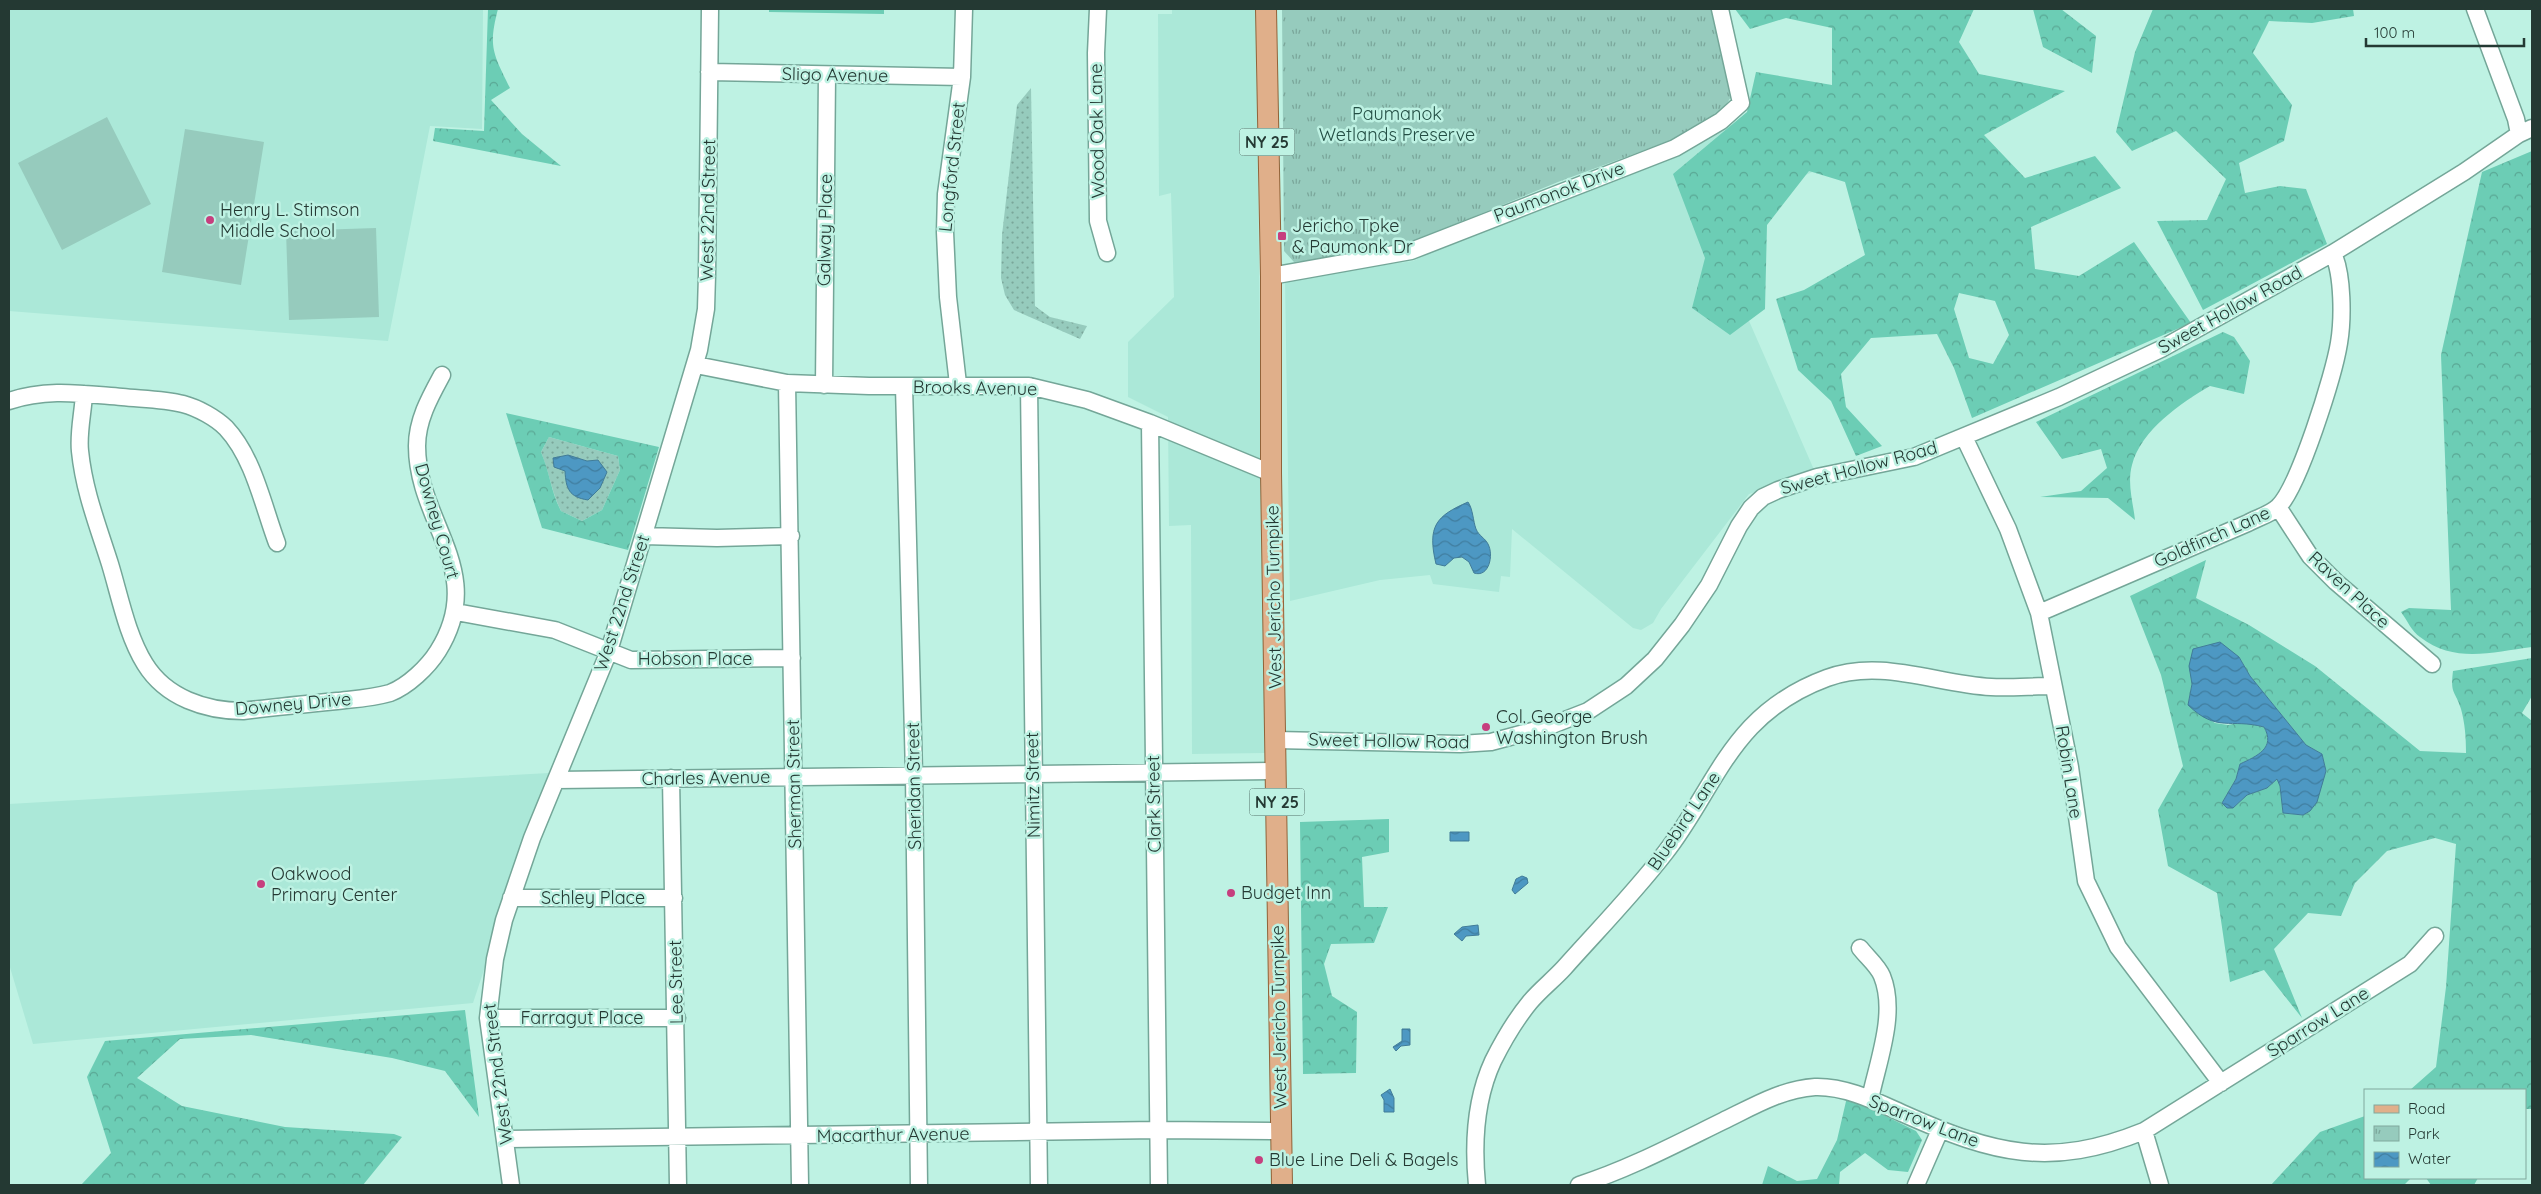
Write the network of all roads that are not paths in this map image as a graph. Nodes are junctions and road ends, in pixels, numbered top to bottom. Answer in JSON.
{"nodes":[{"id":1,"x":710,"y":9,"type":"edge"},
{"id":2,"x":964,"y":9,"type":"edge"},
{"id":3,"x":1098,"y":9,"type":"edge"},
{"id":4,"x":1266,"y":9,"type":"edge"},
{"id":5,"x":1720,"y":9,"type":"edge"},
{"id":6,"x":2475,"y":9,"type":"edge"},
{"id":7,"x":709,"y":72,"type":"junction"},
{"id":8,"x":827,"y":75,"type":"junction"},
{"id":9,"x":962,"y":77,"type":"junction"},
{"id":10,"x":2526,"y":131,"type":"edge"},
{"id":11,"x":1107,"y":253,"type":"dead end"},
{"id":12,"x":2333,"y":253,"type":"junction"},
{"id":13,"x":1271,"y":276,"type":"junction"},
{"id":14,"x":696,"y":365,"type":"junction"},
{"id":15,"x":442,"y":375,"type":"dead end"},
{"id":16,"x":787,"y":383,"type":"junction"},
{"id":17,"x":958,"y":384,"type":"junction"},
{"id":18,"x":824,"y":385,"type":"junction"},
{"id":19,"x":904,"y":386,"type":"junction"},
{"id":20,"x":1029,"y":386,"type":"junction"},
{"id":21,"x":84,"y":394,"type":"junction"},
{"id":22,"x":9,"y":401,"type":"edge"},
{"id":23,"x":1150,"y":423,"type":"junction"},
{"id":24,"x":1964,"y":437,"type":"junction"},
{"id":25,"x":1272,"y":473,"type":"junction"},
{"id":26,"x":2278,"y":507,"type":"junction"},
{"id":27,"x":644,"y":536,"type":"junction"},
{"id":28,"x":791,"y":536,"type":"junction"},
{"id":29,"x":277,"y":543,"type":"dead end"},
{"id":30,"x":456,"y":612,"type":"junction"},
{"id":31,"x":2039,"y":613,"type":"junction"},
{"id":32,"x":608,"y":651,"type":"junction"},
{"id":33,"x":792,"y":658,"type":"junction"},
{"id":34,"x":2432,"y":664,"type":"dead end"},
{"id":35,"x":2052,"y":686,"type":"junction"},
{"id":36,"x":1276,"y":740,"type":"junction"},
{"id":37,"x":1276,"y":771,"type":"junction"},
{"id":38,"x":1154,"y":772,"type":"junction"},
{"id":39,"x":1033,"y":773,"type":"junction"},
{"id":40,"x":914,"y":774,"type":"junction"},
{"id":41,"x":794,"y":776,"type":"junction"},
{"id":42,"x":672,"y":778,"type":"junction"},
{"id":43,"x":556,"y":780,"type":"junction"},
{"id":44,"x":511,"y":898,"type":"junction"},
{"id":45,"x":674,"y":898,"type":"junction"},
{"id":46,"x":2435,"y":936,"type":"dead end"},
{"id":47,"x":1860,"y":948,"type":"dead end"},
{"id":48,"x":488,"y":1018,"type":"junction"},
{"id":49,"x":677,"y":1018,"type":"junction"},
{"id":50,"x":2221,"y":1083,"type":"junction"},
{"id":51,"x":1870,"y":1099,"type":"junction"},
{"id":52,"x":1157,"y":1130,"type":"junction"},
{"id":53,"x":1940,"y":1130,"type":"junction"},
{"id":54,"x":1281,"y":1131,"type":"junction"},
{"id":55,"x":2144,"y":1131,"type":"junction"},
{"id":56,"x":1038,"y":1132,"type":"junction"},
{"id":57,"x":919,"y":1135,"type":"junction"},
{"id":58,"x":800,"y":1136,"type":"junction"},
{"id":59,"x":677,"y":1138,"type":"junction"},
{"id":60,"x":506,"y":1139,"type":"junction"},
{"id":61,"x":511,"y":1185,"type":"edge"},
{"id":62,"x":678,"y":1185,"type":"edge"},
{"id":63,"x":800,"y":1185,"type":"edge"},
{"id":64,"x":919,"y":1185,"type":"edge"},
{"id":65,"x":1039,"y":1185,"type":"edge"},
{"id":66,"x":1159,"y":1185,"type":"edge"},
{"id":67,"x":1282,"y":1185,"type":"edge"},
{"id":68,"x":1477,"y":1185,"type":"edge"},
{"id":69,"x":1579,"y":1185,"type":"edge"},
{"id":70,"x":1916,"y":1185,"type":"edge"},
{"id":71,"x":2160,"y":1185,"type":"edge"}],
"edges":[{"from":1,"to":7,"type":"street","name":"West 22nd Street"},
{"from":2,"to":9,"type":"street","name":"Longford Street"},
{"from":3,"to":11,"type":"street","name":"Wood Oak Lane"},
{"from":4,"to":13,"type":"main road","name":"West Jericho Turnpike","number":"NY 25"},
{"from":5,"to":13,"type":"street","name":"Paumonok Drive"},
{"from":6,"to":10,"type":"street"},
{"from":7,"to":8,"type":"street","name":"Sligo Avenue"},
{"from":7,"to":14,"type":"street","name":"West 22nd Street"},
{"from":8,"to":9,"type":"street","name":"Sligo Avenue"},
{"from":8,"to":18,"type":"street","name":"Galway Place"},
{"from":9,"to":17,"type":"street","name":"Longford Street"},
{"from":10,"to":12,"type":"street","name":"Sweet Hollow Road"},
{"from":12,"to":24,"type":"street","name":"Sweet Hollow Road"},
{"from":12,"to":26,"type":"street","name":"Goldfinch Lane"},
{"from":13,"to":25,"type":"main road","name":"West Jericho Turnpike","number":"NY 25"},
{"from":14,"to":16,"type":"street","name":"Brooks Avenue"},
{"from":14,"to":27,"type":"street","name":"West 22nd Street"},
{"from":15,"to":30,"type":"street","name":"Downey Court"},
{"from":16,"to":18,"type":"street","name":"Brooks Avenue"},
{"from":16,"to":28,"type":"street","name":"Sherman Street"},
{"from":17,"to":19,"type":"street","name":"Brooks Avenue"},
{"from":17,"to":20,"type":"street","name":"Brooks Avenue"},
{"from":18,"to":19,"type":"street","name":"Brooks Avenue"},
{"from":19,"to":40,"type":"street","name":"Sheridan Street"},
{"from":20,"to":23,"type":"street","name":"Brooks Avenue"},
{"from":20,"to":39,"type":"street","name":"Nimitz Street"},
{"from":21,"to":22,"type":"street"},
{"from":21,"to":29,"type":"street"},
{"from":21,"to":30,"type":"street","name":"Downey Drive"},
{"from":23,"to":25,"type":"street","name":"Brooks Avenue"},
{"from":23,"to":38,"type":"street","name":"Clark Street"},
{"from":24,"to":31,"type":"street","name":"Robin Lane"},
{"from":24,"to":36,"type":"street","name":"Sweet Hollow Road"},
{"from":25,"to":36,"type":"main road","name":"West Jericho Turnpike","number":"NY 25"},
{"from":26,"to":31,"type":"street","name":"Goldfinch Lane"},
{"from":26,"to":34,"type":"street","name":"Raven Place"},
{"from":27,"to":28,"type":"street"},
{"from":27,"to":32,"type":"street","name":"West 22nd Street"},
{"from":28,"to":33,"type":"street","name":"Sherman Street"},
{"from":30,"to":32,"type":"street","name":"Hobson Place"},
{"from":31,"to":35,"type":"street","name":"Robin Lane"},
{"from":32,"to":33,"type":"street","name":"Hobson Place"},
{"from":32,"to":43,"type":"street","name":"West 22nd Street"},
{"from":33,"to":41,"type":"street","name":"Sherman Street"},
{"from":35,"to":50,"type":"street","name":"Robin Lane"},
{"from":35,"to":68,"type":"street","name":"Bluebird Lane"},
{"from":36,"to":37,"type":"main road","name":"West Jericho Turnpike","number":"NY 25"},
{"from":37,"to":38,"type":"street","name":"Charles Avenue"},
{"from":37,"to":54,"type":"main road","name":"West Jericho Turnpike","number":"NY 25"},
{"from":38,"to":39,"type":"street","name":"Charles Avenue"},
{"from":38,"to":52,"type":"street","name":"Clark Street"},
{"from":39,"to":40,"type":"street","name":"Charles Avenue"},
{"from":39,"to":56,"type":"street","name":"Nimitz Street"},
{"from":40,"to":41,"type":"street","name":"Charles Avenue"},
{"from":40,"to":57,"type":"street","name":"Sheridan Street"},
{"from":41,"to":42,"type":"street","name":"Charles Avenue"},
{"from":41,"to":58,"type":"street","name":"Sherman Street"},
{"from":42,"to":43,"type":"street","name":"Charles Avenue"},
{"from":42,"to":45,"type":"street","name":"Lee Street"},
{"from":43,"to":44,"type":"street","name":"West 22nd Street"},
{"from":44,"to":45,"type":"street","name":"Schley Place"},
{"from":44,"to":48,"type":"street","name":"West 22nd Street"},
{"from":45,"to":49,"type":"street","name":"Lee Street"},
{"from":46,"to":50,"type":"street","name":"Sparrow Lane"},
{"from":47,"to":51,"type":"street"},
{"from":48,"to":49,"type":"street","name":"Farragut Place"},
{"from":48,"to":60,"type":"street","name":"West 22nd Street"},
{"from":49,"to":59,"type":"street","name":"Lee Street"},
{"from":50,"to":55,"type":"street","name":"Sparrow Lane"},
{"from":51,"to":53,"type":"street","name":"Sparrow Lane"},
{"from":51,"to":69,"type":"street","name":"Sparrow Lane"},
{"from":52,"to":54,"type":"street","name":"Macarthur Avenue"},
{"from":52,"to":56,"type":"street","name":"Macarthur Avenue"},
{"from":52,"to":66,"type":"street","name":"Clark Street"},
{"from":53,"to":55,"type":"street","name":"Sparrow Lane"},
{"from":53,"to":70,"type":"street"},
{"from":54,"to":67,"type":"main road","name":"West Jericho Turnpike","number":"NY 25"},
{"from":55,"to":71,"type":"street"},
{"from":56,"to":57,"type":"street","name":"Macarthur Avenue"},
{"from":56,"to":65,"type":"street","name":"Nimitz Street"},
{"from":57,"to":58,"type":"street","name":"Macarthur Avenue"},
{"from":57,"to":64,"type":"street","name":"Sheridan Street"},
{"from":58,"to":59,"type":"street","name":"Macarthur Avenue"},
{"from":58,"to":63,"type":"street","name":"Sherman Street"},
{"from":59,"to":60,"type":"street","name":"Macarthur Avenue"},
{"from":59,"to":62,"type":"street","name":"Lee Street"},
{"from":60,"to":61,"type":"street","name":"West 22nd Street"}]}
